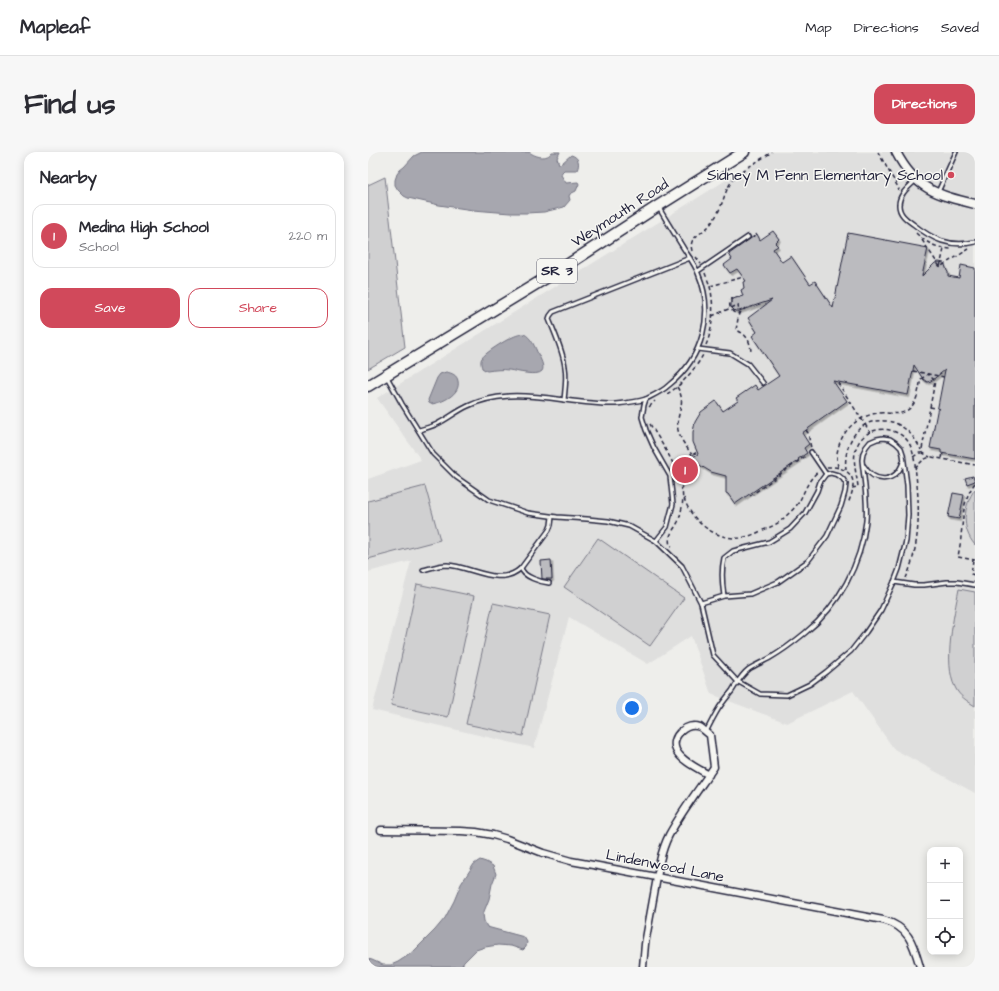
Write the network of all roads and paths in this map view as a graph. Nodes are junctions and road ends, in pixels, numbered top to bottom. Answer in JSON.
{"nodes":[{"id":1,"x":744,"y":152,"type":"edge"},
{"id":2,"x":878,"y":152,"type":"edge"},
{"id":3,"x":896,"y":152,"type":"edge"},
{"id":4,"x":956,"y":152,"type":"edge"},
{"id":5,"x":916,"y":180,"type":"junction"},
{"id":6,"x":897,"y":191,"type":"dead end"},
{"id":7,"x":937,"y":194,"type":"junction"},
{"id":8,"x":975,"y":204,"type":"edge"},
{"id":9,"x":658,"y":206,"type":"junction"},
{"id":10,"x":916,"y":234,"type":"dead end"},
{"id":11,"x":748,"y":237,"type":"dead end"},
{"id":12,"x":922,"y":239,"type":"junction"},
{"id":13,"x":975,"y":242,"type":"edge"},
{"id":14,"x":944,"y":248,"type":"junction"},
{"id":15,"x":973,"y":248,"type":"dead end"},
{"id":16,"x":958,"y":249,"type":"dead end"},
{"id":17,"x":963,"y":249,"type":"dead end"},
{"id":18,"x":969,"y":249,"type":"junction"},
{"id":19,"x":690,"y":258,"type":"junction"},
{"id":20,"x":940,"y":267,"type":"junction"},
{"id":21,"x":698,"y":271,"type":"junction"},
{"id":22,"x":742,"y":276,"type":"dead end"},
{"id":23,"x":710,"y":286,"type":"dead end"},
{"id":24,"x":740,"y":297,"type":"dead end"},
{"id":25,"x":730,"y":308,"type":"junction"},
{"id":26,"x":745,"y":308,"type":"dead end"},
{"id":27,"x":739,"y":313,"type":"junction"},
{"id":28,"x":712,"y":316,"type":"dead end"},
{"id":29,"x":698,"y":349,"type":"junction"},
{"id":30,"x":751,"y":354,"type":"dead end"},
{"id":31,"x":913,"y":371,"type":"dead end"},
{"id":32,"x":928,"y":374,"type":"junction"},
{"id":33,"x":386,"y":375,"type":"junction"},
{"id":34,"x":944,"y":377,"type":"dead end"},
{"id":35,"x":763,"y":383,"type":"dead end"},
{"id":36,"x":838,"y":383,"type":"dead end"},
{"id":37,"x":368,"y":386,"type":"edge"},
{"id":38,"x":677,"y":387,"type":"dead end"},
{"id":39,"x":646,"y":399,"type":"junction"},
{"id":40,"x":564,"y":400,"type":"junction"},
{"id":41,"x":930,"y":407,"type":"junction"},
{"id":42,"x":940,"y":409,"type":"dead end"},
{"id":43,"x":861,"y":418,"type":"junction"},
{"id":44,"x":419,"y":430,"type":"junction"},
{"id":45,"x":806,"y":430,"type":"dead end"},
{"id":46,"x":870,"y":432,"type":"junction"},
{"id":47,"x":697,"y":452,"type":"dead end"},
{"id":48,"x":811,"y":452,"type":"junction"},
{"id":49,"x":923,"y":453,"type":"junction"},
{"id":50,"x":943,"y":453,"type":"dead end"},
{"id":51,"x":903,"y":454,"type":"junction"},
{"id":52,"x":692,"y":455,"type":"junction"},
{"id":53,"x":913,"y":457,"type":"junction"},
{"id":54,"x":930,"y":457,"type":"junction"},
{"id":55,"x":942,"y":458,"type":"junction"},
{"id":56,"x":862,"y":460,"type":"junction"},
{"id":57,"x":975,"y":464,"type":"edge"},
{"id":58,"x":674,"y":467,"type":"dead end"},
{"id":59,"x":838,"y":467,"type":"junction"},
{"id":60,"x":822,"y":469,"type":"junction"},
{"id":61,"x":915,"y":470,"type":"junction"},
{"id":62,"x":826,"y":474,"type":"junction"},
{"id":63,"x":975,"y":483,"type":"edge"},
{"id":64,"x":852,"y":488,"type":"junction"},
{"id":65,"x":683,"y":494,"type":"dead end"},
{"id":66,"x":750,"y":496,"type":"dead end"},
{"id":67,"x":848,"y":504,"type":"dead end"},
{"id":68,"x":552,"y":517,"type":"junction"},
{"id":69,"x":656,"y":541,"type":"junction"},
{"id":70,"x":974,"y":560,"type":"edge"},
{"id":71,"x":521,"y":568,"type":"junction"},
{"id":72,"x":423,"y":570,"type":"dead end"},
{"id":73,"x":975,"y":575,"type":"edge"},
{"id":74,"x":905,"y":580,"type":"dead end"},
{"id":75,"x":894,"y":582,"type":"junction"},
{"id":76,"x":549,"y":583,"type":"dead end"},
{"id":77,"x":975,"y":585,"type":"edge"},
{"id":78,"x":724,"y":596,"type":"junction"},
{"id":79,"x":701,"y":602,"type":"junction"},
{"id":80,"x":737,"y":681,"type":"junction"},
{"id":81,"x":706,"y":732,"type":"junction"},
{"id":82,"x":709,"y":775,"type":"junction"},
{"id":83,"x":381,"y":830,"type":"dead end"},
{"id":84,"x":657,"y":877,"type":"junction"},
{"id":85,"x":643,"y":967,"type":"edge"},
{"id":86,"x":920,"y":967,"type":"edge"}],
"edges":[{"from":1,"to":9,"type":"main road","name":"Weymouth Road","number":"SR 3"},
{"from":2,"to":6,"type":"path"},
{"from":3,"to":5,"type":"street"},
{"from":4,"to":7,"type":"lane"},
{"from":5,"to":7,"type":"street"},
{"from":5,"to":13,"type":"lane"},
{"from":7,"to":8,"type":"street"},
{"from":9,"to":19,"type":"lane"},
{"from":9,"to":33,"type":"main road","name":"Weymouth Road","number":"SR 3"},
{"from":10,"to":12,"type":"path"},
{"from":11,"to":21,"type":"lane"},
{"from":12,"to":14,"type":"path"},
{"from":12,"to":20,"type":"path"},
{"from":14,"to":16,"type":"path"},
{"from":14,"to":20,"type":"path"},
{"from":15,"to":18,"type":"path"},
{"from":17,"to":18,"type":"path"},
{"from":18,"to":20,"type":"path"},
{"from":19,"to":21,"type":"lane"},
{"from":19,"to":40,"type":"lane"},
{"from":21,"to":29,"type":"lane"},
{"from":22,"to":23,"type":"path"},
{"from":24,"to":25,"type":"path"},
{"from":25,"to":27,"type":"path"},
{"from":25,"to":27,"type":"path"},
{"from":25,"to":28,"type":"path"},
{"from":26,"to":27,"type":"path"},
{"from":27,"to":30,"type":"path"},
{"from":29,"to":35,"type":"lane"},
{"from":29,"to":39,"type":"lane"},
{"from":31,"to":32,"type":"path"},
{"from":32,"to":34,"type":"path"},
{"from":32,"to":41,"type":"path"},
{"from":32,"to":43,"type":"path"},
{"from":33,"to":37,"type":"main road","name":"Weymouth Road","number":"SR 3"},
{"from":33,"to":44,"type":"lane"},
{"from":36,"to":43,"type":"path"},
{"from":38,"to":52,"type":"path"},
{"from":39,"to":40,"type":"lane"},
{"from":39,"to":69,"type":"lane"},
{"from":40,"to":44,"type":"lane"},
{"from":41,"to":42,"type":"path"},
{"from":41,"to":49,"type":"path"},
{"from":43,"to":46,"type":"path"},
{"from":43,"to":59,"type":"path"},
{"from":44,"to":68,"type":"lane"},
{"from":45,"to":48,"type":"path"},
{"from":46,"to":53,"type":"path"},
{"from":46,"to":64,"type":"path"},
{"from":47,"to":52,"type":"path"},
{"from":48,"to":60,"type":"lane"},
{"from":48,"to":66,"type":"path"},
{"from":49,"to":53,"type":"path"},
{"from":49,"to":54,"type":"path"},
{"from":50,"to":55,"type":"path"},
{"from":51,"to":56,"type":"lane"},
{"from":51,"to":56,"type":"lane"},
{"from":51,"to":75,"type":"lane"},
{"from":52,"to":58,"type":"path"},
{"from":53,"to":61,"type":"path"},
{"from":54,"to":55,"type":"path"},
{"from":54,"to":61,"type":"path"},
{"from":55,"to":57,"type":"path"},
{"from":56,"to":80,"type":"lane"},
{"from":59,"to":60,"type":"path"},
{"from":59,"to":64,"type":"path"},
{"from":60,"to":62,"type":"lane"},
{"from":60,"to":65,"type":"path"},
{"from":61,"to":74,"type":"path"},
{"from":62,"to":78,"type":"lane"},
{"from":62,"to":78,"type":"lane"},
{"from":63,"to":70,"type":"path"},
{"from":64,"to":67,"type":"path"},
{"from":68,"to":69,"type":"lane"},
{"from":68,"to":71,"type":"lane"},
{"from":69,"to":79,"type":"lane"},
{"from":70,"to":73,"type":"path"},
{"from":71,"to":72,"type":"lane"},
{"from":71,"to":76,"type":"lane"},
{"from":75,"to":77,"type":"lane"},
{"from":75,"to":80,"type":"lane"},
{"from":78,"to":79,"type":"lane"},
{"from":79,"to":80,"type":"lane"},
{"from":80,"to":81,"type":"lane"},
{"from":81,"to":82,"type":"street"},
{"from":81,"to":82,"type":"street"},
{"from":82,"to":84,"type":"street"},
{"from":83,"to":84,"type":"street","name":"Lindenwood Lane"},
{"from":84,"to":85,"type":"street"},
{"from":84,"to":86,"type":"street","name":"Lindenwood Lane"}]}
